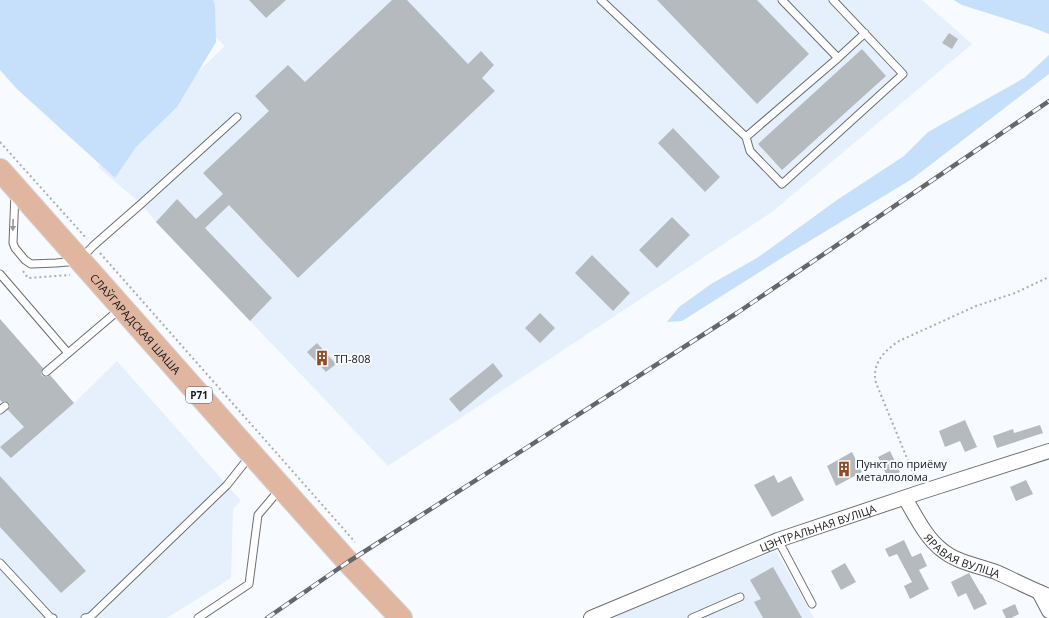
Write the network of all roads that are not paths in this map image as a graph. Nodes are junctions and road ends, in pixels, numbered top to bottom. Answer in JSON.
{"nodes":[{"id":1,"x":600,"y":0,"type":"edge"},
{"id":2,"x":782,"y":0,"type":"edge"},
{"id":3,"x":833,"y":0,"type":"edge"},
{"id":4,"x":865,"y":33,"type":"junction"},
{"id":5,"x":838,"y":58,"type":"junction"},
{"id":6,"x":237,"y":117,"type":"dead end"},
{"id":7,"x":746,"y":137,"type":"junction"},
{"id":8,"x":0,"y":170,"type":"edge"},
{"id":9,"x":15,"y":186,"type":"junction"},
{"id":10,"x":86,"y":253,"type":"junction"},
{"id":11,"x":0,"y":274,"type":"edge"},
{"id":12,"x":122,"y":308,"type":"junction"},
{"id":13,"x":68,"y":353,"type":"junction"},
{"id":14,"x":46,"y":372,"type":"dead end"},
{"id":15,"x":1049,"y":451,"type":"edge"},
{"id":16,"x":252,"y":454,"type":"junction"},
{"id":17,"x":281,"y":487,"type":"junction"},
{"id":18,"x":905,"y":498,"type":"junction"},
{"id":19,"x":778,"y":540,"type":"junction"},
{"id":20,"x":0,"y":563,"type":"edge"},
{"id":21,"x":1044,"y":594,"type":"edge"},
{"id":22,"x":740,"y":597,"type":"dead end"},
{"id":23,"x":812,"y":604,"type":"dead end"},
{"id":24,"x":1049,"y":611,"type":"edge"},
{"id":25,"x":53,"y":618,"type":"edge"},
{"id":26,"x":85,"y":618,"type":"edge"},
{"id":27,"x":198,"y":618,"type":"edge"},
{"id":28,"x":401,"y":618,"type":"edge"},
{"id":29,"x":591,"y":618,"type":"edge"},
{"id":30,"x":692,"y":618,"type":"edge"}],
"edges":[{"from":1,"to":7,"type":"lane"},
{"from":2,"to":5,"type":"lane"},
{"from":3,"to":4,"type":"lane"},
{"from":4,"to":5,"type":"lane"},
{"from":4,"to":7,"type":"lane"},
{"from":5,"to":7,"type":"lane"},
{"from":6,"to":10,"type":"lane"},
{"from":8,"to":9,"type":"main road","name":"СЛАЎГАРАДСКАЯ ШАША","number":"Р71"},
{"from":9,"to":10,"type":"main road","name":"СЛАЎГАРАДСКАЯ ШАША","number":"Р71"},
{"from":9,"to":10,"type":"lane","one_way":true},
{"from":10,"to":12,"type":"main road","name":"СЛАЎГАРАДСКАЯ ШАША","number":"Р71"},
{"from":11,"to":13,"type":"lane"},
{"from":12,"to":13,"type":"lane"},
{"from":12,"to":16,"type":"main road","name":"СЛАЎГАРАДСКАЯ ШАША","number":"Р71"},
{"from":13,"to":14,"type":"lane"},
{"from":15,"to":18,"type":"street","name":"ЦЭНТРАЛЬНАЯ ВУЛІЦА"},
{"from":16,"to":17,"type":"main road","name":"СЛАЎГАРАДСКАЯ ШАША","number":"Р71"},
{"from":16,"to":26,"type":"lane"},
{"from":17,"to":27,"type":"lane"},
{"from":17,"to":28,"type":"main road","name":"СЛАЎГАРАДСКАЯ ШАША","number":"Р71"},
{"from":18,"to":19,"type":"street","name":"ЦЭНТРАЛЬНАЯ ВУЛІЦА"},
{"from":18,"to":21,"type":"street","name":"ЯРАВАЯ ВУЛІЦА"},
{"from":19,"to":23,"type":"lane"},
{"from":19,"to":29,"type":"street","name":"ЦЭНТРАЛЬНАЯ ВУЛІЦА"},
{"from":20,"to":25,"type":"lane"},
{"from":21,"to":24,"type":"street","name":"ЯРАВАЯ ВУЛІЦА"},
{"from":22,"to":30,"type":"lane"}]}
